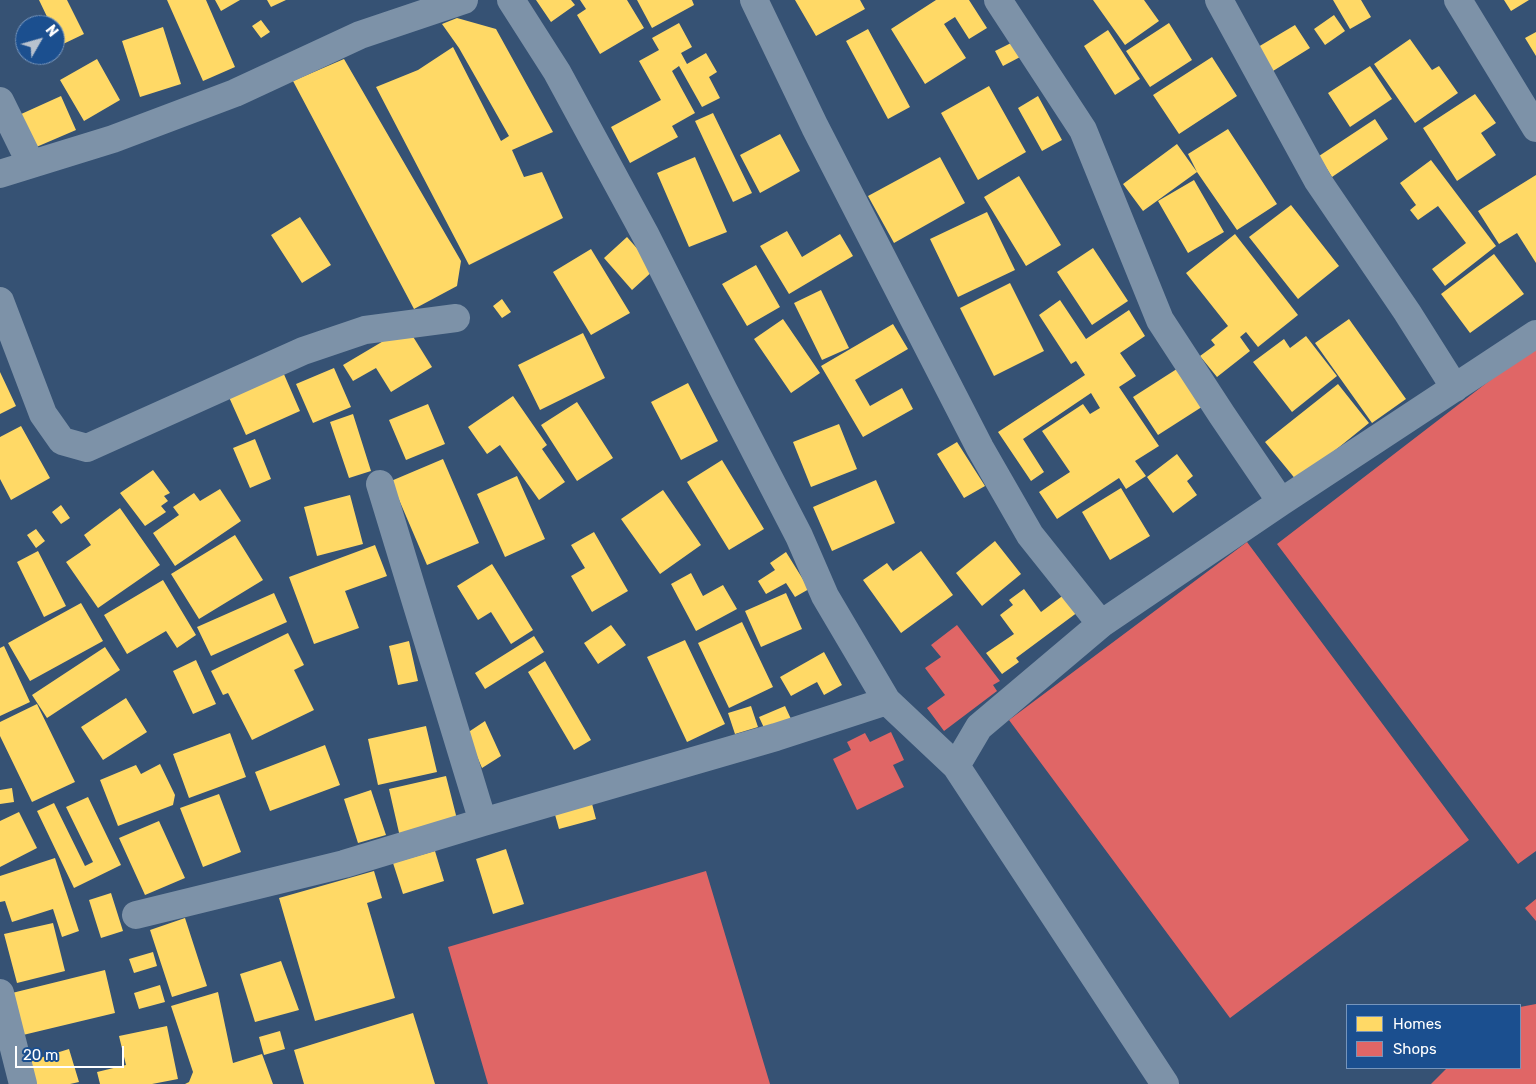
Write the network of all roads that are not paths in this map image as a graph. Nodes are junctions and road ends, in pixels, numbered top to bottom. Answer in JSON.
{"nodes":[{"id":1,"x":464,"y":0,"type":"edge"},
{"id":2,"x":511,"y":0,"type":"edge"},
{"id":3,"x":754,"y":0,"type":"edge"},
{"id":4,"x":998,"y":0,"type":"edge"},
{"id":5,"x":1220,"y":0,"type":"edge"},
{"id":6,"x":1458,"y":0,"type":"edge"},
{"id":7,"x":0,"y":101,"type":"edge"},
{"id":8,"x":1536,"y":128,"type":"edge"},
{"id":9,"x":31,"y":164,"type":"junction"},
{"id":10,"x":0,"y":174,"type":"edge"},
{"id":11,"x":0,"y":301,"type":"edge"},
{"id":12,"x":456,"y":318,"type":"dead end"},
{"id":13,"x":1536,"y":334,"type":"edge"},
{"id":14,"x":1455,"y":388,"type":"junction"},
{"id":15,"x":380,"y":484,"type":"dead end"},
{"id":16,"x":1281,"y":502,"type":"junction"},
{"id":17,"x":1100,"y":624,"type":"junction"},
{"id":18,"x":887,"y":701,"type":"junction"},
{"id":19,"x":956,"y":766,"type":"junction"},
{"id":20,"x":483,"y":822,"type":"junction"},
{"id":21,"x":136,"y":915,"type":"dead end"},
{"id":22,"x":0,"y":993,"type":"edge"},
{"id":23,"x":23,"y":1084,"type":"edge"},
{"id":24,"x":1165,"y":1084,"type":"edge"}],
"edges":[{"from":1,"to":9,"type":"street"},
{"from":2,"to":18,"type":"street"},
{"from":3,"to":17,"type":"street"},
{"from":4,"to":16,"type":"street"},
{"from":5,"to":14,"type":"street"},
{"from":6,"to":8,"type":"street"},
{"from":7,"to":9,"type":"street"},
{"from":9,"to":10,"type":"street"},
{"from":11,"to":12,"type":"street"},
{"from":13,"to":14,"type":"street"},
{"from":14,"to":16,"type":"street"},
{"from":15,"to":20,"type":"street"},
{"from":16,"to":17,"type":"street"},
{"from":17,"to":19,"type":"street"},
{"from":18,"to":19,"type":"street"},
{"from":18,"to":20,"type":"street"},
{"from":19,"to":24,"type":"street"},
{"from":20,"to":21,"type":"street"},
{"from":22,"to":23,"type":"street"}]}
